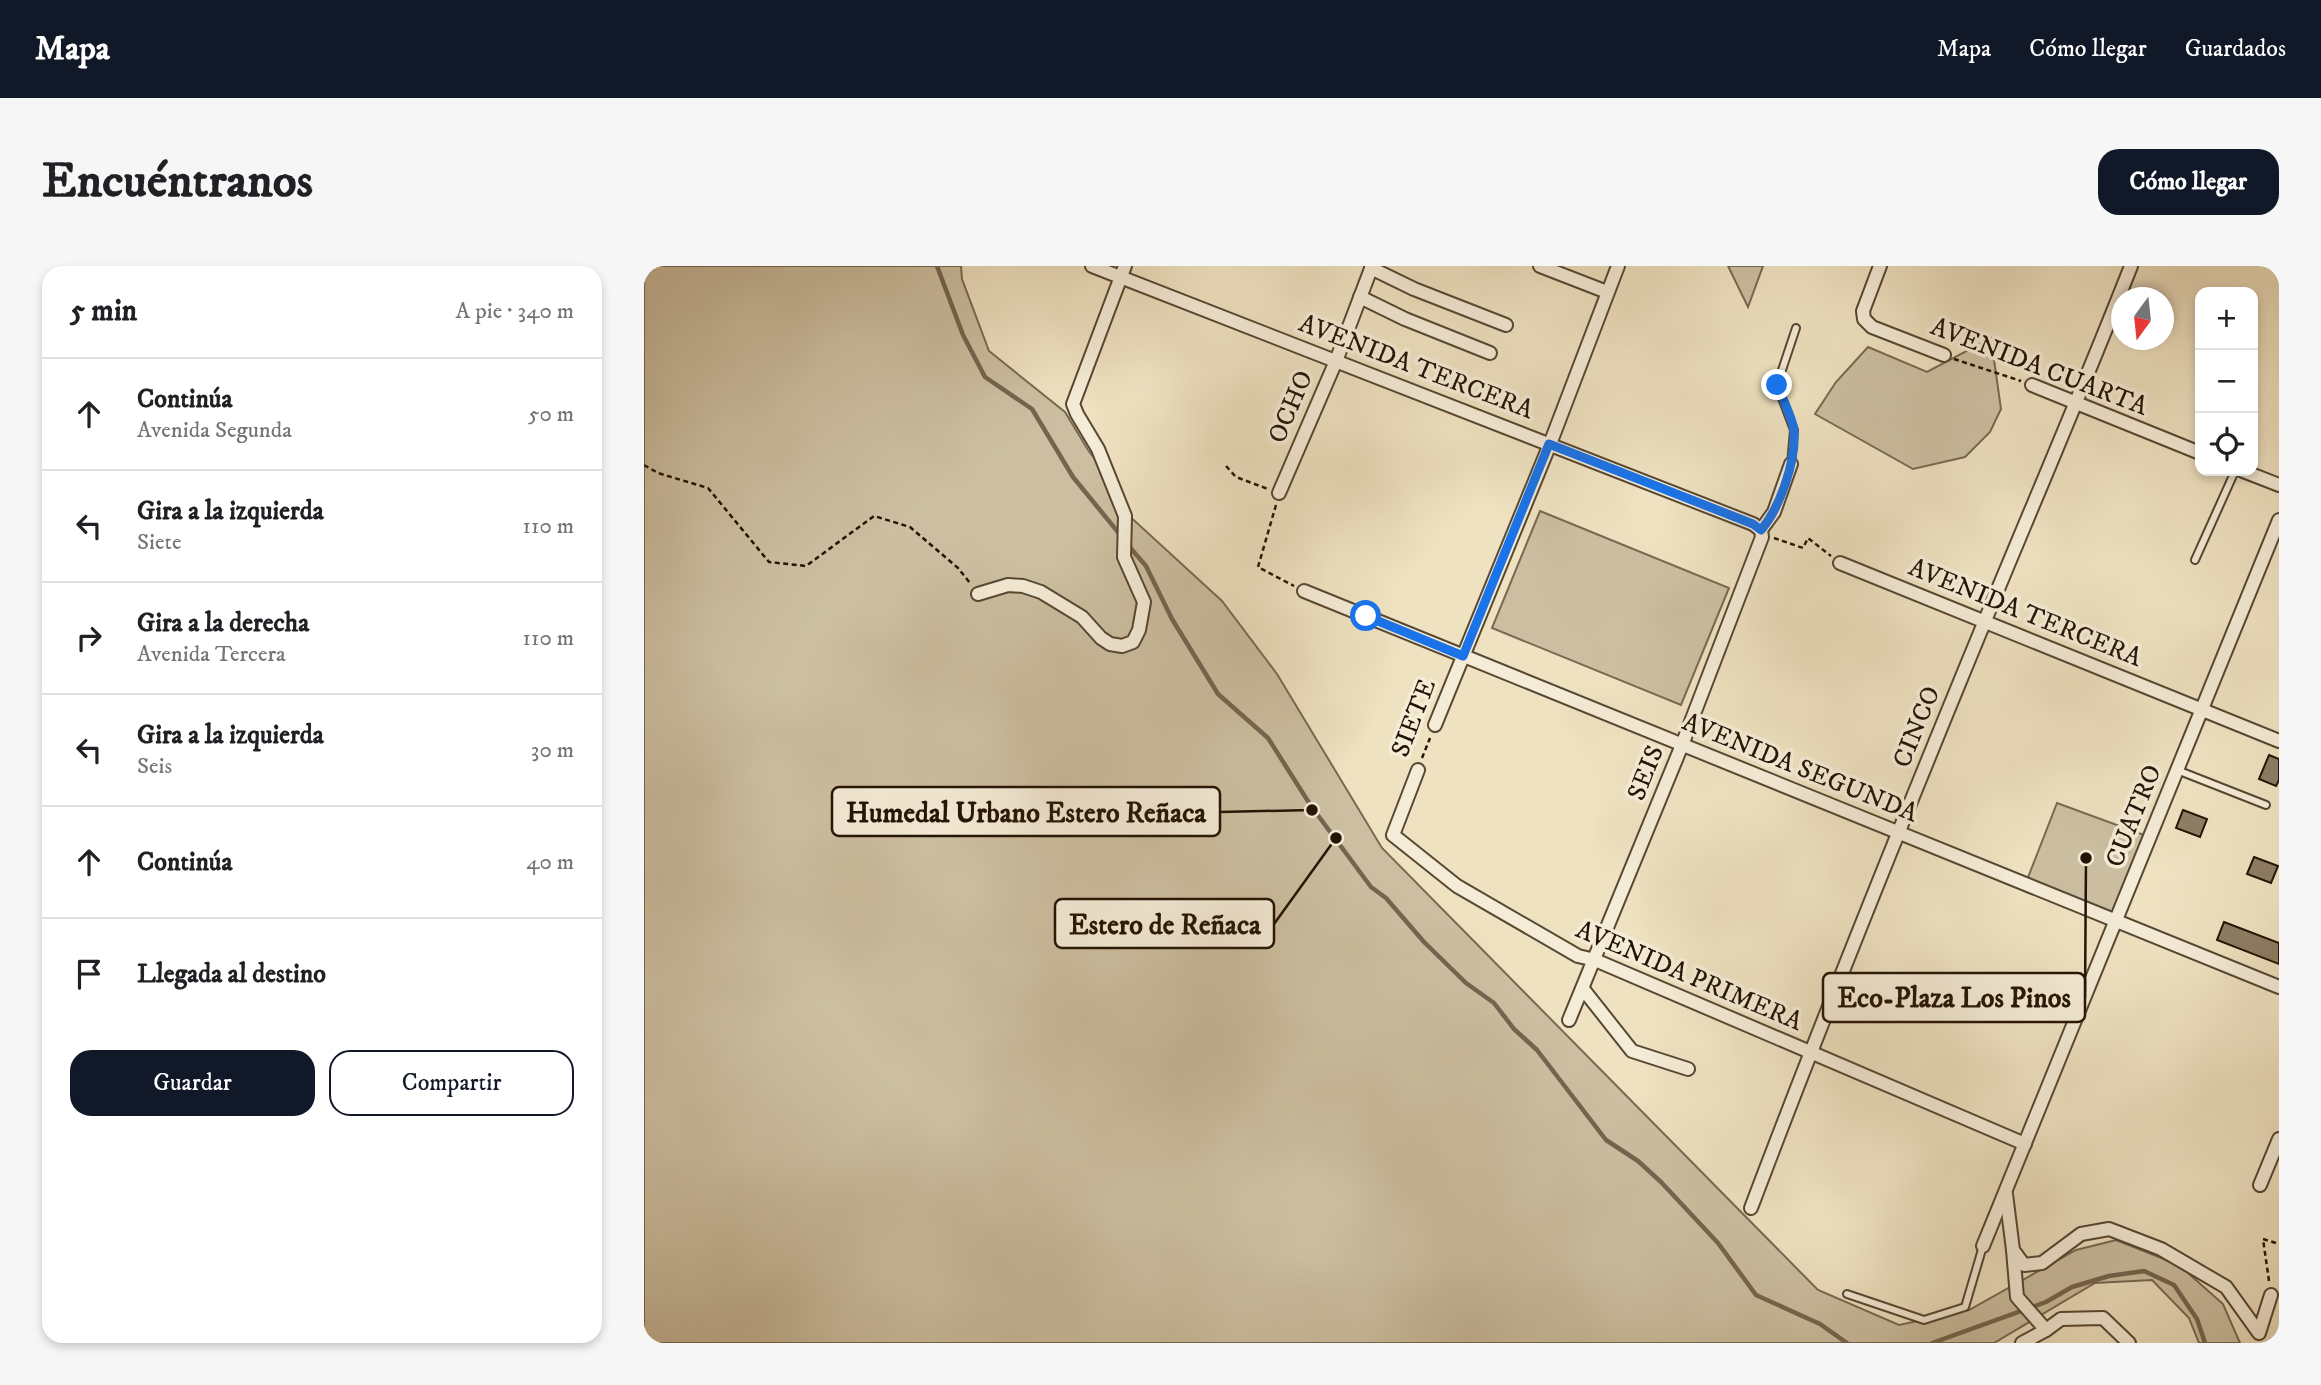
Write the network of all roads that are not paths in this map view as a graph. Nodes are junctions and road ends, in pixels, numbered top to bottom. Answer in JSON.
{"nodes":[{"id":1,"x":1092,"y":266,"type":"edge"},
{"id":2,"x":1539,"y":266,"type":"edge"},
{"id":3,"x":1618,"y":266,"type":"edge"},
{"id":4,"x":1880,"y":266,"type":"edge"},
{"id":5,"x":2131,"y":266,"type":"edge"},
{"id":6,"x":1371,"y":267,"type":"edge"},
{"id":7,"x":1123,"y":271,"type":"edge"},
{"id":8,"x":1607,"y":292,"type":"junction"},
{"id":9,"x":1360,"y":297,"type":"junction"},
{"id":10,"x":1506,"y":324,"type":"dead end"},
{"id":11,"x":1796,"y":328,"type":"dead end"},
{"id":12,"x":1490,"y":353,"type":"dead end"},
{"id":13,"x":1944,"y":355,"type":"road end"},
{"id":14,"x":1336,"y":361,"type":"junction"},
{"id":15,"x":2032,"y":385,"type":"road end"},
{"id":16,"x":2077,"y":403,"type":"junction"},
{"id":17,"x":1549,"y":444,"type":"junction"},
{"id":18,"x":2195,"y":451,"type":"edge"},
{"id":19,"x":1791,"y":464,"type":"joint"},
{"id":20,"x":2233,"y":476,"type":"edge"},
{"id":21,"x":2256,"y":476,"type":"edge"},
{"id":22,"x":2279,"y":485,"type":"edge"},
{"id":23,"x":1279,"y":493,"type":"road end"},
{"id":24,"x":2279,"y":520,"type":"edge"},
{"id":25,"x":1762,"y":532,"type":"junction"},
{"id":26,"x":2194,"y":560,"type":"dead end"},
{"id":27,"x":1840,"y":562,"type":"road end"},
{"id":28,"x":1304,"y":591,"type":"road end"},
{"id":29,"x":978,"y":594,"type":"road end"},
{"id":30,"x":1984,"y":622,"type":"junction"},
{"id":31,"x":1463,"y":656,"type":"junction"},
{"id":32,"x":2202,"y":710,"type":"junction"},
{"id":33,"x":1435,"y":725,"type":"road end"},
{"id":34,"x":2279,"y":741,"type":"edge"},
{"id":35,"x":1682,"y":744,"type":"junction"},
{"id":36,"x":1418,"y":770,"type":"road end"},
{"id":37,"x":2177,"y":770,"type":"junction"},
{"id":38,"x":2266,"y":805,"type":"dead end"},
{"id":39,"x":1899,"y":833,"type":"junction"},
{"id":40,"x":1392,"y":835,"type":"joint"},
{"id":41,"x":2115,"y":921,"type":"junction"},
{"id":42,"x":1595,"y":960,"type":"junction"},
{"id":43,"x":2279,"y":987,"type":"edge"},
{"id":44,"x":1583,"y":989,"type":"junction"},
{"id":45,"x":1569,"y":1020,"type":"dead end"},
{"id":46,"x":1810,"y":1052,"type":"junction"},
{"id":47,"x":1688,"y":1069,"type":"dead end"},
{"id":48,"x":2279,"y":1139,"type":"edge"},
{"id":49,"x":2025,"y":1143,"type":"junction"},
{"id":50,"x":2260,"y":1185,"type":"dead end"},
{"id":51,"x":2006,"y":1190,"type":"junction"},
{"id":52,"x":1751,"y":1208,"type":"dead end"},
{"id":53,"x":1983,"y":1246,"type":"joint"},
{"id":54,"x":2013,"y":1250,"type":"junction"},
{"id":55,"x":1847,"y":1294,"type":"dead end"},
{"id":56,"x":2271,"y":1295,"type":"road end"},
{"id":57,"x":2046,"y":1330,"type":"junction"},
{"id":58,"x":2022,"y":1343,"type":"edge"},
{"id":59,"x":2129,"y":1343,"type":"edge"}],
"edges":[{"from":1,"to":7,"type":"street","name":"AVENIDA TERCERA"},
{"from":2,"to":8,"type":"street"},
{"from":3,"to":8,"type":"street","name":"SIETE"},
{"from":4,"to":13,"type":"street","name":"AVENIDA CUARTA"},
{"from":5,"to":16,"type":"street","name":"CINCO"},
{"from":6,"to":9,"type":"street","name":"OCHO"},
{"from":6,"to":10,"type":"street"},
{"from":7,"to":14,"type":"street","name":"AVENIDA TERCERA"},
{"from":7,"to":29,"type":"street"},
{"from":8,"to":17,"type":"street","name":"SIETE"},
{"from":9,"to":12,"type":"street"},
{"from":9,"to":14,"type":"street","name":"OCHO"},
{"from":11,"to":19,"type":"lane"},
{"from":14,"to":17,"type":"street","name":"AVENIDA TERCERA"},
{"from":14,"to":23,"type":"street","name":"OCHO"},
{"from":15,"to":16,"type":"street","name":"AVENIDA CUARTA"},
{"from":16,"to":18,"type":"street","name":"AVENIDA CUARTA"},
{"from":16,"to":30,"type":"street","name":"CINCO"},
{"from":17,"to":25,"type":"street","name":"AVENIDA TERCERA"},
{"from":17,"to":31,"type":"street","name":"SIETE"},
{"from":19,"to":25,"type":"street","name":"SEIS"},
{"from":20,"to":26,"type":"lane"},
{"from":21,"to":22,"type":"street"},
{"from":24,"to":32,"type":"street","name":"CUATRO"},
{"from":25,"to":35,"type":"street","name":"SEIS"},
{"from":27,"to":30,"type":"street","name":"AVENIDA TERCERA"},
{"from":28,"to":31,"type":"street","name":"AVENIDA SEGUNDA"},
{"from":30,"to":32,"type":"street","name":"AVENIDA TERCERA"},
{"from":30,"to":39,"type":"street","name":"CINCO"},
{"from":31,"to":33,"type":"street","name":"SIETE"},
{"from":31,"to":35,"type":"street","name":"AVENIDA SEGUNDA"},
{"from":32,"to":34,"type":"street","name":"AVENIDA TERCERA"},
{"from":32,"to":37,"type":"street","name":"CUATRO"},
{"from":35,"to":39,"type":"street","name":"AVENIDA SEGUNDA"},
{"from":35,"to":42,"type":"street","name":"SEIS"},
{"from":36,"to":40,"type":"street","name":"SIETE"},
{"from":37,"to":38,"type":"lane"},
{"from":37,"to":41,"type":"street","name":"CUATRO"},
{"from":39,"to":41,"type":"street","name":"AVENIDA SEGUNDA"},
{"from":39,"to":46,"type":"street","name":"CINCO"},
{"from":40,"to":42,"type":"street","name":"AVENIDA PRIMERA"},
{"from":41,"to":43,"type":"street","name":"AVENIDA SEGUNDA"},
{"from":41,"to":49,"type":"street","name":"CUATRO"},
{"from":42,"to":44,"type":"street","name":"SEIS"},
{"from":42,"to":46,"type":"street","name":"AVENIDA PRIMERA"},
{"from":44,"to":45,"type":"street","name":"SEIS"},
{"from":44,"to":47,"type":"street"},
{"from":46,"to":49,"type":"street","name":"AVENIDA PRIMERA"},
{"from":46,"to":52,"type":"street","name":"CINCO"},
{"from":48,"to":50,"type":"street"},
{"from":49,"to":51,"type":"street","name":"CUATRO"},
{"from":51,"to":53,"type":"street","name":"CUATRO"},
{"from":51,"to":54,"type":"street"},
{"from":53,"to":55,"type":"lane"},
{"from":54,"to":56,"type":"street"},
{"from":54,"to":57,"type":"street"},
{"from":57,"to":58,"type":"street"},
{"from":57,"to":59,"type":"street"}]}
